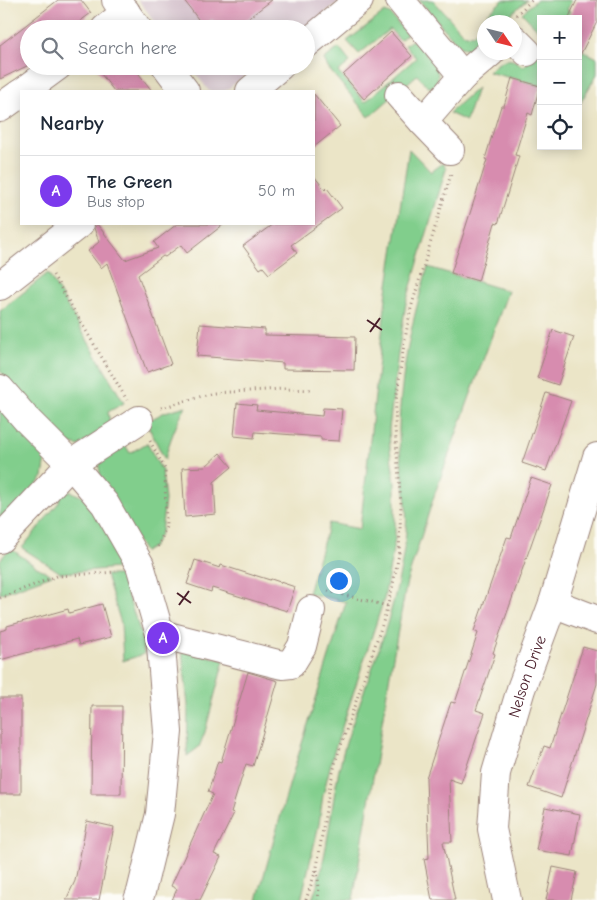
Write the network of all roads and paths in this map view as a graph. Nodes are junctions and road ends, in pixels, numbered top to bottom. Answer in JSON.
{"nodes":[{"id":1,"x":359,"y":0,"type":"edge"},
{"id":2,"x":400,"y":0,"type":"edge"},
{"id":3,"x":532,"y":0,"type":"edge"},
{"id":4,"x":522,"y":26,"type":"edge"},
{"id":5,"x":315,"y":37,"type":"edge"},
{"id":6,"x":482,"y":60,"type":"edge"},
{"id":7,"x":46,"y":75,"type":"edge"},
{"id":8,"x":172,"y":75,"type":"edge"},
{"id":9,"x":269,"y":75,"type":"edge"},
{"id":10,"x":463,"y":76,"type":"junction"},
{"id":11,"x":26,"y":90,"type":"edge"},
{"id":12,"x":183,"y":90,"type":"edge"},
{"id":13,"x":251,"y":90,"type":"edge"},
{"id":14,"x":20,"y":94,"type":"edge"},
{"id":15,"x":399,"y":95,"type":"dead end"},
{"id":16,"x":0,"y":108,"type":"edge"},
{"id":17,"x":423,"y":122,"type":"junction"},
{"id":18,"x":450,"y":150,"type":"joint"},
{"id":19,"x":78,"y":225,"type":"edge"},
{"id":20,"x":40,"y":253,"type":"junction"},
{"id":21,"x":0,"y":286,"type":"edge"},
{"id":22,"x":0,"y":389,"type":"edge"},
{"id":23,"x":313,"y":390,"type":"dead end"},
{"id":24,"x":139,"y":420,"type":"junction"},
{"id":25,"x":597,"y":457,"type":"edge"},
{"id":26,"x":71,"y":464,"type":"junction"},
{"id":27,"x":0,"y":539,"type":"edge"},
{"id":28,"x":140,"y":565,"type":"junction"},
{"id":29,"x":0,"y":598,"type":"edge"},
{"id":30,"x":553,"y":603,"type":"junction"},
{"id":31,"x":388,"y":606,"type":"junction"},
{"id":32,"x":311,"y":610,"type":"joint"},
{"id":33,"x":597,"y":620,"type":"edge"},
{"id":34,"x":160,"y":634,"type":"junction"},
{"id":35,"x":317,"y":866,"type":"junction"},
{"id":36,"x":138,"y":900,"type":"edge"},
{"id":37,"x":306,"y":900,"type":"edge"},
{"id":38,"x":318,"y":900,"type":"edge"},
{"id":39,"x":507,"y":900,"type":"edge"}],
"edges":[{"from":1,"to":5,"type":"street"},
{"from":2,"to":10,"type":"street"},
{"from":3,"to":4,"type":"path"},
{"from":6,"to":10,"type":"street"},
{"from":7,"to":11,"type":"street"},
{"from":8,"to":12,"type":"street"},
{"from":9,"to":13,"type":"street"},
{"from":10,"to":17,"type":"street"},
{"from":14,"to":16,"type":"street"},
{"from":15,"to":17,"type":"street"},
{"from":17,"to":18,"type":"street"},
{"from":18,"to":31,"type":"path"},
{"from":19,"to":20,"type":"street"},
{"from":20,"to":21,"type":"street"},
{"from":20,"to":24,"type":"path"},
{"from":22,"to":26,"type":"street"},
{"from":23,"to":24,"type":"path"},
{"from":24,"to":26,"type":"street"},
{"from":24,"to":28,"type":"path"},
{"from":25,"to":30,"type":"street","name":"Nelson Drive"},
{"from":26,"to":27,"type":"street"},
{"from":26,"to":28,"type":"street"},
{"from":28,"to":29,"type":"path"},
{"from":28,"to":34,"type":"street"},
{"from":30,"to":33,"type":"street"},
{"from":30,"to":39,"type":"street","name":"Nelson Drive"},
{"from":31,"to":32,"type":"path"},
{"from":31,"to":35,"type":"path"},
{"from":32,"to":34,"type":"street"},
{"from":34,"to":36,"type":"street"},
{"from":35,"to":37,"type":"path"},
{"from":35,"to":38,"type":"path"}]}
